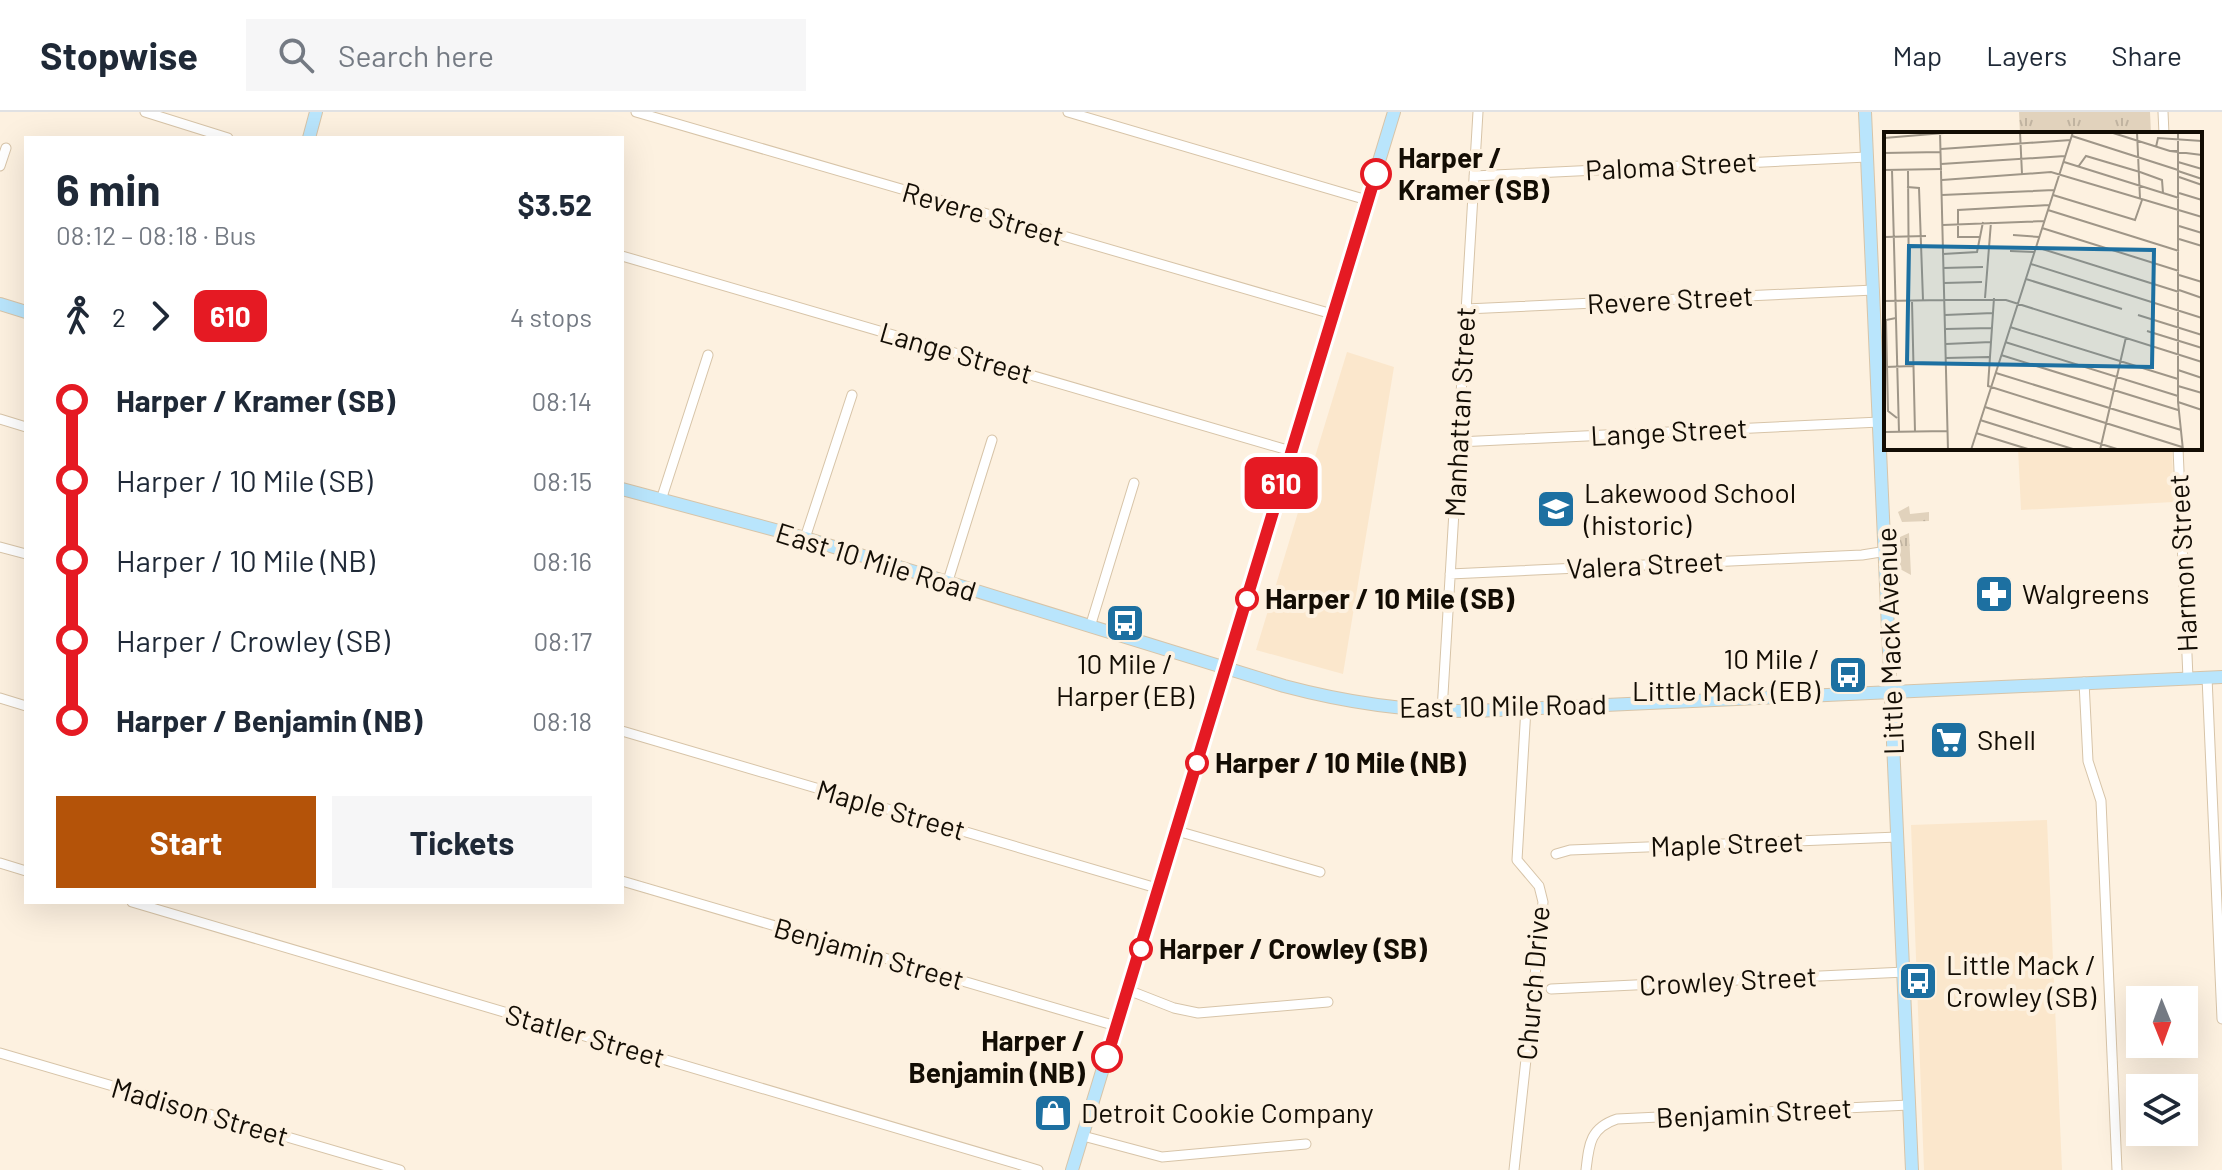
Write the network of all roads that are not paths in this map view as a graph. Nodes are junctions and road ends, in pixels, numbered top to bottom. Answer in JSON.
{"nodes":[{"id":1,"x":145,"y":112,"type":"edge"},
{"id":2,"x":316,"y":112,"type":"edge"},
{"id":3,"x":636,"y":112,"type":"edge"},
{"id":4,"x":1068,"y":112,"type":"edge"},
{"id":5,"x":1394,"y":112,"type":"edge"},
{"id":6,"x":1478,"y":112,"type":"edge"},
{"id":7,"x":1865,"y":112,"type":"edge"},
{"id":8,"x":2163,"y":112,"type":"edge"},
{"id":9,"x":2164,"y":132,"type":"edge"},
{"id":10,"x":222,"y":136,"type":"edge"},
{"id":11,"x":310,"y":136,"type":"edge"},
{"id":12,"x":6,"y":148,"type":"dead end"},
{"id":13,"x":1867,"y":157,"type":"junction"},
{"id":14,"x":0,"y":166,"type":"edge"},
{"id":15,"x":1474,"y":176,"type":"junction"},
{"id":16,"x":1367,"y":200,"type":"junction"},
{"id":17,"x":624,"y":257,"type":"edge"},
{"id":18,"x":1874,"y":290,"type":"junction"},
{"id":19,"x":0,"y":304,"type":"edge"},
{"id":20,"x":1466,"y":309,"type":"junction"},
{"id":21,"x":24,"y":311,"type":"edge"},
{"id":22,"x":1332,"y":314,"type":"junction"},
{"id":23,"x":708,"y":355,"type":"dead end"},
{"id":24,"x":852,"y":395,"type":"dead end"},
{"id":25,"x":0,"y":419,"type":"edge"},
{"id":26,"x":1880,"y":422,"type":"junction"},
{"id":27,"x":24,"y":426,"type":"edge"},
{"id":28,"x":992,"y":440,"type":"dead end"},
{"id":29,"x":1458,"y":442,"type":"junction"},
{"id":30,"x":2178,"y":450,"type":"edge"},
{"id":31,"x":1291,"y":451,"type":"junction"},
{"id":32,"x":1134,"y":483,"type":"dead end"},
{"id":33,"x":624,"y":490,"type":"edge"},
{"id":34,"x":661,"y":500,"type":"junction"},
{"id":35,"x":805,"y":538,"type":"junction"},
{"id":36,"x":0,"y":547,"type":"edge"},
{"id":37,"x":1887,"y":551,"type":"junction"},
{"id":38,"x":24,"y":553,"type":"edge"},
{"id":39,"x":1450,"y":574,"type":"junction"},
{"id":40,"x":947,"y":584,"type":"junction"},
{"id":41,"x":1090,"y":627,"type":"junction"},
{"id":42,"x":1224,"y":667,"type":"junction"},
{"id":43,"x":2207,"y":677,"type":"junction"},
{"id":44,"x":2222,"y":677,"type":"edge"},
{"id":45,"x":2188,"y":678,"type":"junction"},
{"id":46,"x":2084,"y":682,"type":"junction"},
{"id":47,"x":1892,"y":690,"type":"junction"},
{"id":48,"x":0,"y":698,"type":"edge"},
{"id":49,"x":24,"y":705,"type":"edge"},
{"id":50,"x":1526,"y":708,"type":"junction"},
{"id":51,"x":1442,"y":711,"type":"junction"},
{"id":52,"x":624,"y":732,"type":"edge"},
{"id":53,"x":1177,"y":831,"type":"junction"},
{"id":54,"x":1898,"y":837,"type":"junction"},
{"id":55,"x":1556,"y":854,"type":"dead end"},
{"id":56,"x":0,"y":863,"type":"edge"},
{"id":57,"x":24,"y":870,"type":"edge"},
{"id":58,"x":1320,"y":872,"type":"dead end"},
{"id":59,"x":624,"y":882,"type":"edge"},
{"id":60,"x":1160,"y":889,"type":"junction"},
{"id":61,"x":139,"y":904,"type":"edge"},
{"id":62,"x":1905,"y":972,"type":"junction"},
{"id":63,"x":1551,"y":989,"type":"dead end"},
{"id":64,"x":1128,"y":990,"type":"junction"},
{"id":65,"x":1328,"y":1002,"type":"dead end"},
{"id":66,"x":2222,"y":1019,"type":"edge"},
{"id":67,"x":1116,"y":1026,"type":"junction"},
{"id":68,"x":0,"y":1053,"type":"edge"},
{"id":69,"x":1909,"y":1105,"type":"junction"},
{"id":70,"x":1083,"y":1136,"type":"junction"},
{"id":71,"x":1306,"y":1144,"type":"dead end"},
{"id":72,"x":400,"y":1170,"type":"edge"},
{"id":73,"x":1038,"y":1170,"type":"edge"},
{"id":74,"x":1072,"y":1170,"type":"edge"},
{"id":75,"x":1514,"y":1170,"type":"edge"},
{"id":76,"x":1586,"y":1170,"type":"edge"},
{"id":77,"x":1912,"y":1170,"type":"edge"},
{"id":78,"x":2117,"y":1170,"type":"edge"}],
"edges":[{"from":1,"to":10,"type":"street"},
{"from":2,"to":11,"type":"main road"},
{"from":3,"to":22,"type":"street","name":"Revere Street"},
{"from":4,"to":16,"type":"street"},
{"from":5,"to":16,"type":"main road"},
{"from":6,"to":15,"type":"street","name":"Manhattan Street"},
{"from":7,"to":13,"type":"main road","name":"Little Mack Avenue"},
{"from":8,"to":9,"type":"street"},
{"from":12,"to":14,"type":"street"},
{"from":13,"to":15,"type":"street","name":"Paloma Street"},
{"from":13,"to":18,"type":"main road","name":"Little Mack Avenue"},
{"from":15,"to":20,"type":"street","name":"Manhattan Street"},
{"from":16,"to":22,"type":"main road"},
{"from":17,"to":31,"type":"street","name":"Lange Street"},
{"from":18,"to":20,"type":"street","name":"Revere Street"},
{"from":18,"to":26,"type":"main road","name":"Little Mack Avenue"},
{"from":19,"to":21,"type":"main road"},
{"from":20,"to":29,"type":"street","name":"Manhattan Street"},
{"from":22,"to":31,"type":"main road"},
{"from":23,"to":34,"type":"street"},
{"from":24,"to":35,"type":"street"},
{"from":25,"to":27,"type":"street"},
{"from":26,"to":29,"type":"street","name":"Lange Street"},
{"from":26,"to":37,"type":"main road","name":"Little Mack Avenue"},
{"from":28,"to":40,"type":"street"},
{"from":29,"to":39,"type":"street","name":"Manhattan Street"},
{"from":30,"to":45,"type":"street","name":"Harmon Street"},
{"from":31,"to":42,"type":"main road"},
{"from":32,"to":41,"type":"street"},
{"from":33,"to":34,"type":"main road","name":"East 10 Mile Road"},
{"from":34,"to":35,"type":"main road","name":"East 10 Mile Road"},
{"from":35,"to":40,"type":"main road","name":"East 10 Mile Road"},
{"from":36,"to":38,"type":"street"},
{"from":37,"to":39,"type":"street","name":"Valera Street"},
{"from":37,"to":47,"type":"main road","name":"Little Mack Avenue"},
{"from":39,"to":51,"type":"street","name":"Manhattan Street"},
{"from":40,"to":41,"type":"main road","name":"East 10 Mile Road"},
{"from":41,"to":42,"type":"main road","name":"East 10 Mile Road"},
{"from":42,"to":51,"type":"main road","name":"East 10 Mile Road"},
{"from":42,"to":53,"type":"main road"},
{"from":43,"to":44,"type":"main road","name":"East 10 Mile Road"},
{"from":43,"to":45,"type":"main road","name":"East 10 Mile Road"},
{"from":43,"to":66,"type":"street","name":"Harmon Street"},
{"from":45,"to":46,"type":"main road","name":"East 10 Mile Road"},
{"from":46,"to":47,"type":"main road","name":"East 10 Mile Road"},
{"from":46,"to":78,"type":"street"},
{"from":47,"to":50,"type":"main road","name":"East 10 Mile Road"},
{"from":47,"to":54,"type":"main road","name":"Little Mack Avenue"},
{"from":48,"to":49,"type":"street"},
{"from":50,"to":51,"type":"main road","name":"East 10 Mile Road"},
{"from":50,"to":75,"type":"street","name":"Church Drive"},
{"from":52,"to":60,"type":"street","name":"Maple Street"},
{"from":53,"to":58,"type":"street"},
{"from":53,"to":60,"type":"main road"},
{"from":54,"to":55,"type":"street","name":"Maple Street"},
{"from":54,"to":62,"type":"main road","name":"Little Mack Avenue"},
{"from":56,"to":57,"type":"street"},
{"from":59,"to":67,"type":"street","name":"Benjamin Street"},
{"from":60,"to":64,"type":"main road"},
{"from":61,"to":73,"type":"street","name":"Statler Street"},
{"from":62,"to":63,"type":"street","name":"Crowley Street"},
{"from":62,"to":69,"type":"main road","name":"Little Mack Avenue"},
{"from":64,"to":65,"type":"street"},
{"from":64,"to":67,"type":"main road"},
{"from":67,"to":70,"type":"main road"},
{"from":68,"to":72,"type":"street","name":"Madison Street"},
{"from":69,"to":76,"type":"street","name":"Benjamin Street"},
{"from":69,"to":77,"type":"main road","name":"Little Mack Avenue"},
{"from":70,"to":71,"type":"street"},
{"from":70,"to":74,"type":"main road"}]}
